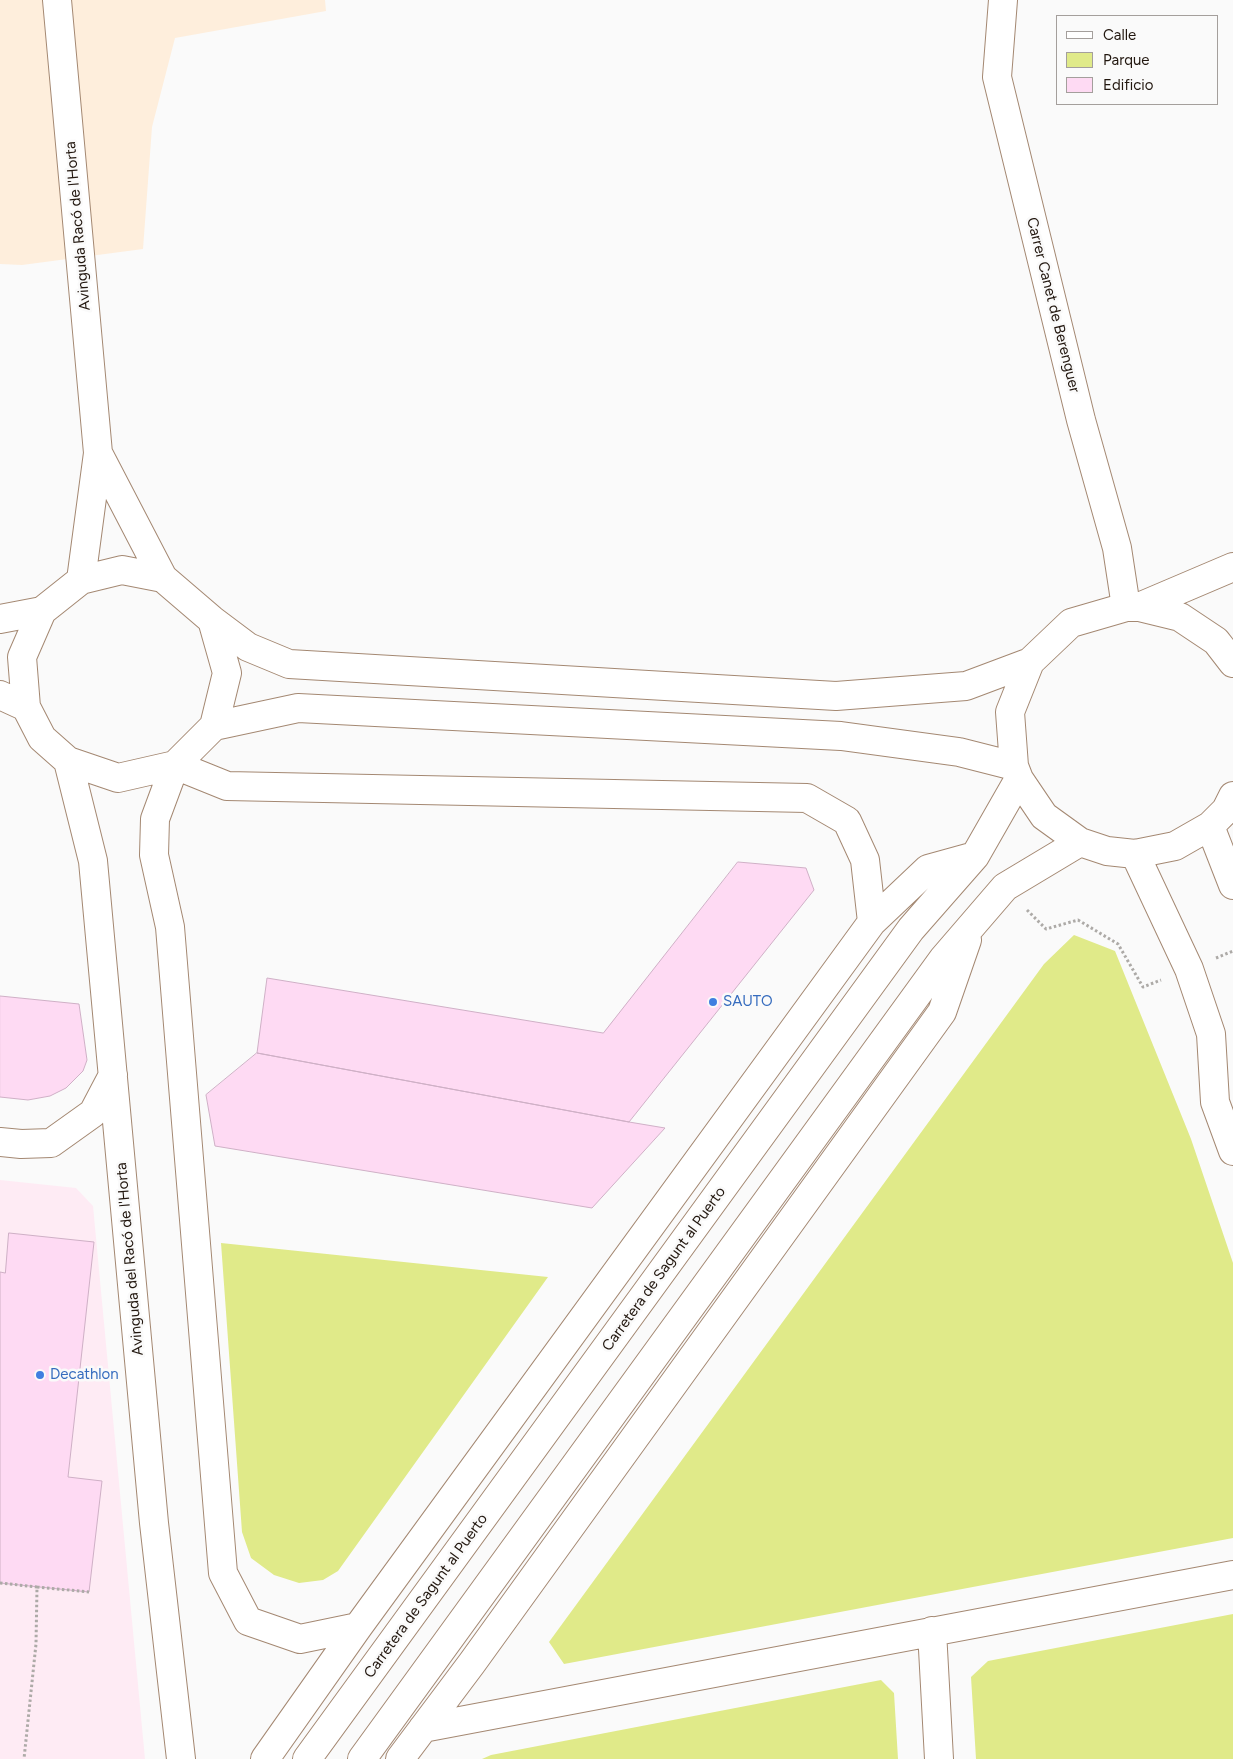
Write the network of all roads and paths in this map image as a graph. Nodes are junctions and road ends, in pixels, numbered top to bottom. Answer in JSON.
{"nodes":[{"id":1,"x":57,"y":0,"type":"edge"},
{"id":2,"x":1003,"y":0,"type":"edge"},
{"id":3,"x":98,"y":453,"type":"junction"},
{"id":4,"x":1233,"y":567,"type":"edge"},
{"id":5,"x":163,"y":578,"type":"junction"},
{"id":6,"x":81,"y":580,"type":"junction"},
{"id":7,"x":1132,"y":607,"type":"junction"},
{"id":8,"x":42,"y":610,"type":"junction"},
{"id":9,"x":0,"y":619,"type":"edge"},
{"id":10,"x":212,"y":620,"type":"junction"},
{"id":11,"x":1030,"y":662,"type":"junction"},
{"id":12,"x":1233,"y":664,"type":"edge"},
{"id":13,"x":0,"y":694,"type":"edge"},
{"id":14,"x":26,"y":707,"type":"junction"},
{"id":15,"x":214,"y":726,"type":"junction"},
{"id":16,"x":68,"y":761,"type":"junction"},
{"id":17,"x":175,"y":765,"type":"junction"},
{"id":18,"x":1016,"y":772,"type":"junction"},
{"id":19,"x":1225,"y":811,"type":"edge"},
{"id":20,"x":1080,"y":842,"type":"junction"},
{"id":21,"x":1135,"y":854,"type":"junction"},
{"id":22,"x":975,"y":856,"type":"junction"},
{"id":23,"x":1233,"y":884,"type":"edge"},
{"id":24,"x":1005,"y":887,"type":"junction"},
{"id":25,"x":872,"y":922,"type":"junction"},
{"id":26,"x":972,"y":925,"type":"junction"},
{"id":27,"x":1188,"y":969,"type":"junction"},
{"id":28,"x":113,"y":1075,"type":"junction"},
{"id":29,"x":0,"y":1142,"type":"edge"},
{"id":30,"x":1233,"y":1152,"type":"edge"},
{"id":31,"x":1233,"y":1575,"type":"edge"},
{"id":32,"x":0,"y":1583,"type":"edge"},
{"id":33,"x":37,"y":1587,"type":"junction"},
{"id":34,"x":89,"y":1592,"type":"dead end"},
{"id":35,"x":358,"y":1627,"type":"junction"},
{"id":36,"x":932,"y":1632,"type":"junction"},
{"id":37,"x":423,"y":1728,"type":"junction"},
{"id":38,"x":24,"y":1759,"type":"edge"},
{"id":39,"x":181,"y":1759,"type":"edge"},
{"id":40,"x":264,"y":1759,"type":"edge"},
{"id":41,"x":307,"y":1759,"type":"edge"},
{"id":42,"x":362,"y":1759,"type":"edge"},
{"id":43,"x":400,"y":1759,"type":"edge"},
{"id":44,"x":939,"y":1759,"type":"edge"}],
"edges":[{"from":1,"to":3,"type":"street","name":"Avinguda Racó de l'Horta"},
{"from":2,"to":7,"type":"street","name":"Carrer Canet de Berenguer"},
{"from":3,"to":5,"type":"street","name":"Avinguda Racó de l'Horta"},
{"from":3,"to":6,"type":"street","name":"Avinguda Racó de l'Horta"},
{"from":4,"to":7,"type":"street"},
{"from":5,"to":6,"type":"street"},
{"from":5,"to":10,"type":"street"},
{"from":6,"to":8,"type":"street"},
{"from":7,"to":11,"type":"street"},
{"from":7,"to":12,"type":"street"},
{"from":8,"to":9,"type":"street"},
{"from":8,"to":14,"type":"street"},
{"from":10,"to":11,"type":"street"},
{"from":10,"to":15,"type":"street"},
{"from":11,"to":18,"type":"street"},
{"from":13,"to":14,"type":"street"},
{"from":14,"to":16,"type":"street"},
{"from":15,"to":17,"type":"street"},
{"from":15,"to":18,"type":"street"},
{"from":16,"to":17,"type":"street"},
{"from":16,"to":28,"type":"street","name":"Avinguda del Racó de l'Horta"},
{"from":17,"to":25,"type":"street"},
{"from":17,"to":35,"type":"street"},
{"from":18,"to":20,"type":"street"},
{"from":18,"to":22,"type":"street","name":"Carretera de Sagunt al Puerto"},
{"from":19,"to":21,"type":"street"},
{"from":19,"to":23,"type":"street"},
{"from":20,"to":21,"type":"street"},
{"from":20,"to":24,"type":"street"},
{"from":21,"to":27,"type":"street"},
{"from":22,"to":25,"type":"street"},
{"from":22,"to":41,"type":"street","name":"Carretera de Sagunt al Puerto"},
{"from":24,"to":26,"type":"street"},
{"from":24,"to":27,"type":"path"},
{"from":25,"to":35,"type":"street"},
{"from":26,"to":37,"type":"street"},
{"from":26,"to":42,"type":"street"},
{"from":27,"to":30,"type":"street"},
{"from":28,"to":29,"type":"street"},
{"from":28,"to":39,"type":"street","name":"Avinguda del Racó de l'Horta"},
{"from":31,"to":36,"type":"street"},
{"from":32,"to":33,"type":"path"},
{"from":33,"to":34,"type":"path"},
{"from":33,"to":38,"type":"path"},
{"from":35,"to":40,"type":"street"},
{"from":36,"to":37,"type":"street"},
{"from":36,"to":44,"type":"street"},
{"from":37,"to":43,"type":"street"}]}
